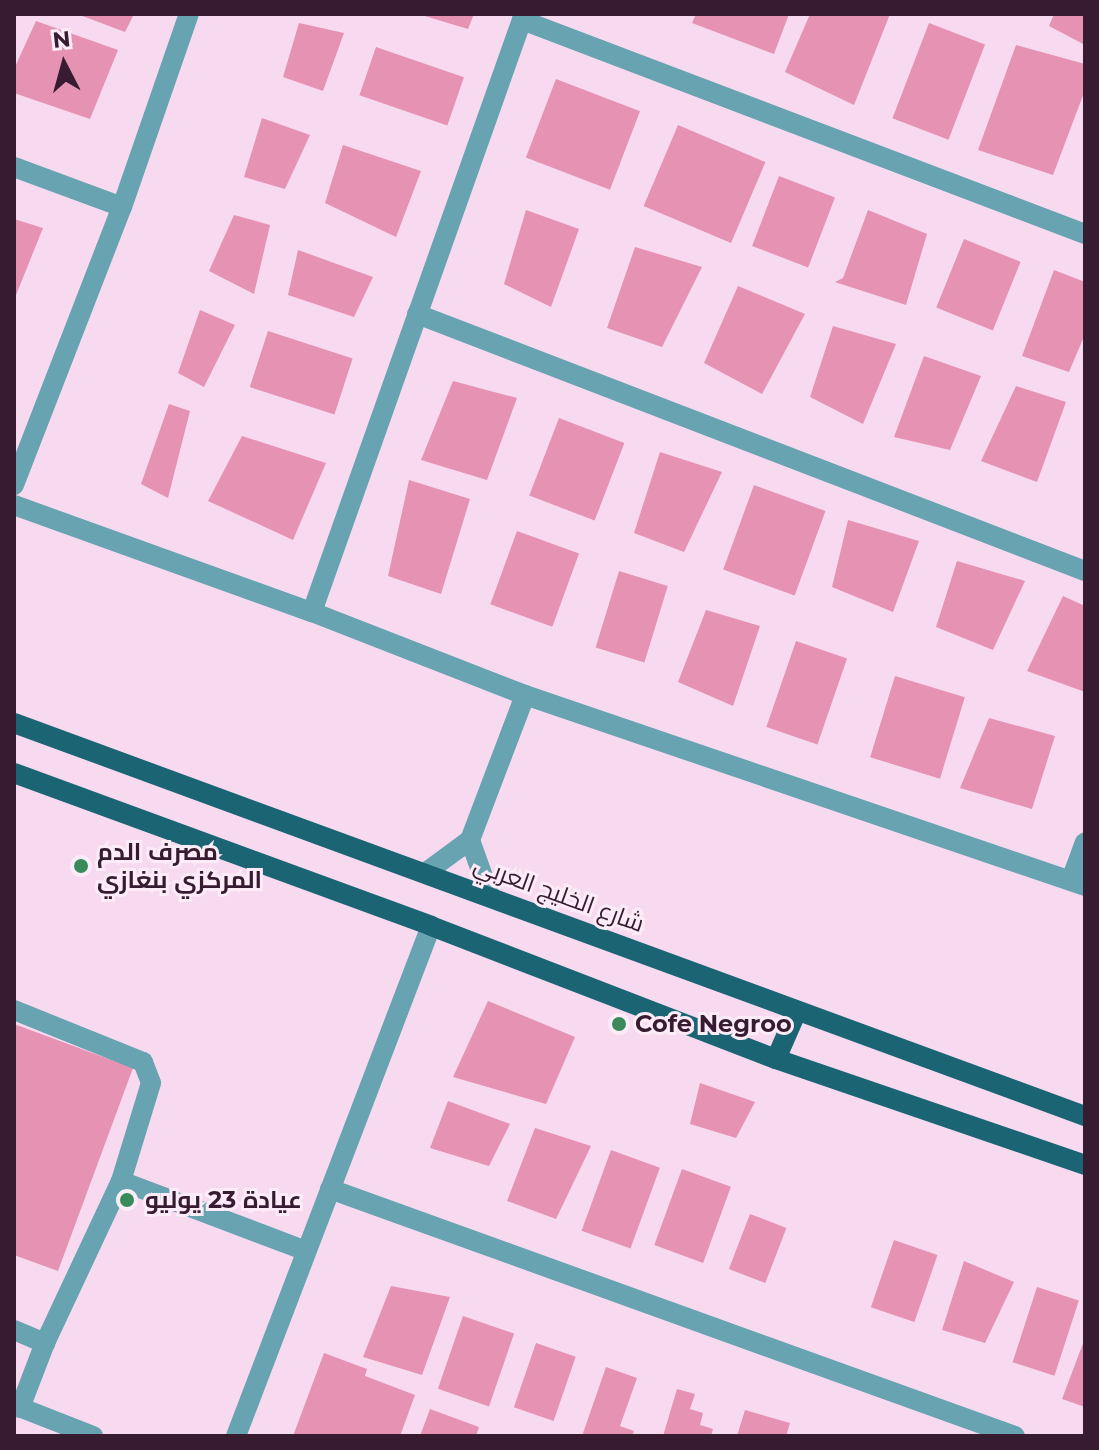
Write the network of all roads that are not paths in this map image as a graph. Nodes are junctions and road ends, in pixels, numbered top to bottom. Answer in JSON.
{"nodes":[{"id":1,"x":189,"y":14,"type":"edge"},
{"id":2,"x":523,"y":17,"type":"edge"},
{"id":3,"x":14,"y":167,"type":"edge"},
{"id":4,"x":122,"y":207,"type":"junction"},
{"id":5,"x":1085,"y":234,"type":"edge"},
{"id":6,"x":417,"y":314,"type":"junction"},
{"id":7,"x":14,"y":485,"type":"edge"},
{"id":8,"x":14,"y":505,"type":"edge"},
{"id":9,"x":1085,"y":571,"type":"edge"},
{"id":10,"x":312,"y":612,"type":"junction"},
{"id":11,"x":525,"y":695,"type":"junction"},
{"id":12,"x":14,"y":723,"type":"edge"},
{"id":13,"x":14,"y":773,"type":"edge"},
{"id":14,"x":470,"y":840,"type":"junction"},
{"id":15,"x":1085,"y":842,"type":"edge"},
{"id":16,"x":425,"y":873,"type":"junction"},
{"id":17,"x":1078,"y":883,"type":"edge"},
{"id":18,"x":490,"y":896,"type":"junction"},
{"id":19,"x":431,"y":926,"type":"junction"},
{"id":20,"x":14,"y":1010,"type":"edge"},
{"id":21,"x":797,"y":1011,"type":"junction"},
{"id":22,"x":776,"y":1059,"type":"junction"},
{"id":23,"x":1085,"y":1116,"type":"edge"},
{"id":24,"x":1085,"y":1165,"type":"edge"},
{"id":25,"x":121,"y":1181,"type":"junction"},
{"id":26,"x":330,"y":1189,"type":"junction"},
{"id":27,"x":306,"y":1251,"type":"junction"},
{"id":28,"x":14,"y":1330,"type":"edge"},
{"id":29,"x":45,"y":1343,"type":"junction"},
{"id":30,"x":17,"y":1407,"type":"edge"},
{"id":31,"x":93,"y":1436,"type":"edge"},
{"id":32,"x":236,"y":1436,"type":"edge"},
{"id":33,"x":1015,"y":1436,"type":"edge"}],
"edges":[{"from":1,"to":4,"type":"street"},
{"from":2,"to":5,"type":"street"},
{"from":2,"to":6,"type":"street"},
{"from":3,"to":4,"type":"street"},
{"from":4,"to":7,"type":"street"},
{"from":6,"to":9,"type":"street"},
{"from":6,"to":10,"type":"street"},
{"from":8,"to":10,"type":"street"},
{"from":10,"to":11,"type":"street"},
{"from":11,"to":14,"type":"street"},
{"from":11,"to":17,"type":"street"},
{"from":12,"to":16,"type":"main road","name":"شارع الخليج العربي"},
{"from":13,"to":19,"type":"main road"},
{"from":14,"to":16,"type":"street"},
{"from":14,"to":18,"type":"street"},
{"from":15,"to":17,"type":"street"},
{"from":16,"to":18,"type":"main road","name":"شارع الخليج العربي"},
{"from":18,"to":21,"type":"main road","name":"شارع الخليج العربي"},
{"from":19,"to":22,"type":"main road"},
{"from":19,"to":26,"type":"street"},
{"from":20,"to":25,"type":"street"},
{"from":21,"to":22,"type":"main road"},
{"from":21,"to":23,"type":"main road","name":"شارع الخليج العربي"},
{"from":22,"to":24,"type":"main road"},
{"from":25,"to":27,"type":"street"},
{"from":25,"to":29,"type":"street"},
{"from":26,"to":27,"type":"street"},
{"from":26,"to":33,"type":"street"},
{"from":27,"to":32,"type":"street"},
{"from":28,"to":29,"type":"street"},
{"from":29,"to":30,"type":"street"},
{"from":30,"to":31,"type":"street"}]}
